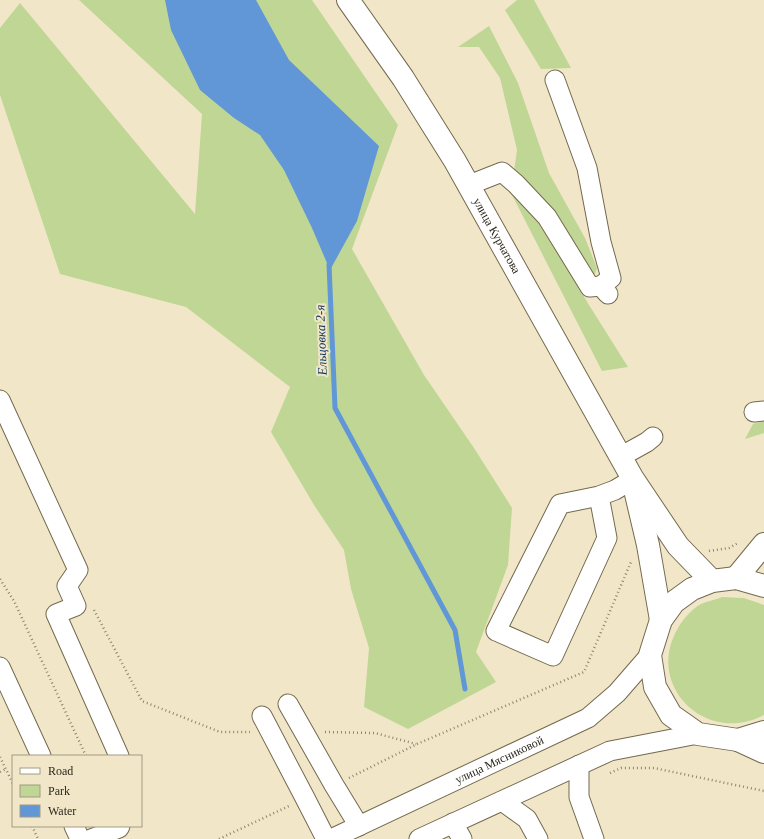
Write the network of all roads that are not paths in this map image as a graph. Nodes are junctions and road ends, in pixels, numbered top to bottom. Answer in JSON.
{"nodes":[{"id":1,"x":348,"y":0,"type":"edge"},
{"id":2,"x":555,"y":80,"type":"dead end"},
{"id":3,"x":469,"y":185,"type":"junction"},
{"id":4,"x":0,"y":400,"type":"edge"},
{"id":5,"x":653,"y":437,"type":"dead end"},
{"id":6,"x":620,"y":457,"type":"junction"},
{"id":7,"x":633,"y":479,"type":"junction"},
{"id":8,"x":599,"y":496,"type":"junction"},
{"id":9,"x":764,"y":544,"type":"edge"},
{"id":10,"x":736,"y":578,"type":"junction"},
{"id":11,"x":712,"y":581,"type":"junction"},
{"id":12,"x":764,"y":586,"type":"edge"},
{"id":13,"x":661,"y":620,"type":"junction"},
{"id":14,"x":650,"y":655,"type":"junction"},
{"id":15,"x":0,"y":667,"type":"edge"},
{"id":16,"x":288,"y":704,"type":"dead end"},
{"id":17,"x":266,"y":724,"type":"road end"},
{"id":18,"x":764,"y":732,"type":"edge"},
{"id":19,"x":698,"y":734,"type":"junction"},
{"id":20,"x":738,"y":740,"type":"junction"},
{"id":21,"x":764,"y":752,"type":"edge"},
{"id":22,"x":42,"y":755,"type":"edge"},
{"id":23,"x":119,"y":755,"type":"edge"},
{"id":24,"x":579,"y":765,"type":"junction"},
{"id":25,"x":502,"y":801,"type":"junction"},
{"id":26,"x":359,"y":826,"type":"junction"},
{"id":27,"x":74,"y":827,"type":"edge"},
{"id":28,"x":120,"y":827,"type":"edge"},
{"id":29,"x":458,"y":831,"type":"edge"},
{"id":30,"x":80,"y":839,"type":"edge"},
{"id":31,"x":91,"y":839,"type":"edge"},
{"id":32,"x":326,"y":839,"type":"edge"},
{"id":33,"x":331,"y":839,"type":"edge"},
{"id":34,"x":419,"y":839,"type":"edge"},
{"id":35,"x":538,"y":839,"type":"edge"},
{"id":36,"x":594,"y":839,"type":"edge"}],
"edges":[{"from":1,"to":3,"type":"main road","name":"улица Курчатова"},
{"from":2,"to":3,"type":"street"},
{"from":3,"to":6,"type":"main road","name":"улица Курчатова"},
{"from":4,"to":23,"type":"street"},
{"from":5,"to":6,"type":"street"},
{"from":6,"to":7,"type":"main road","name":"улица Курчатова"},
{"from":7,"to":8,"type":"street"},
{"from":7,"to":11,"type":"main road"},
{"from":7,"to":13,"type":"main road"},
{"from":8,"to":8,"type":"street"},
{"from":9,"to":10,"type":"main road"},
{"from":10,"to":11,"type":"main road"},
{"from":10,"to":12,"type":"main road"},
{"from":11,"to":13,"type":"main road"},
{"from":13,"to":14,"type":"main road"},
{"from":14,"to":19,"type":"main road"},
{"from":14,"to":26,"type":"street","name":"улица Мясниковой"},
{"from":15,"to":22,"type":"street"},
{"from":16,"to":26,"type":"street"},
{"from":17,"to":32,"type":"street"},
{"from":18,"to":20,"type":"main road"},
{"from":19,"to":20,"type":"main road"},
{"from":19,"to":24,"type":"street"},
{"from":20,"to":21,"type":"main road"},
{"from":24,"to":25,"type":"street"},
{"from":24,"to":36,"type":"street"},
{"from":25,"to":29,"type":"street"},
{"from":25,"to":35,"type":"street"},
{"from":26,"to":33,"type":"street","name":"улица Мясниковой"},
{"from":27,"to":30,"type":"street"},
{"from":28,"to":31,"type":"street"},
{"from":29,"to":34,"type":"street"}]}
